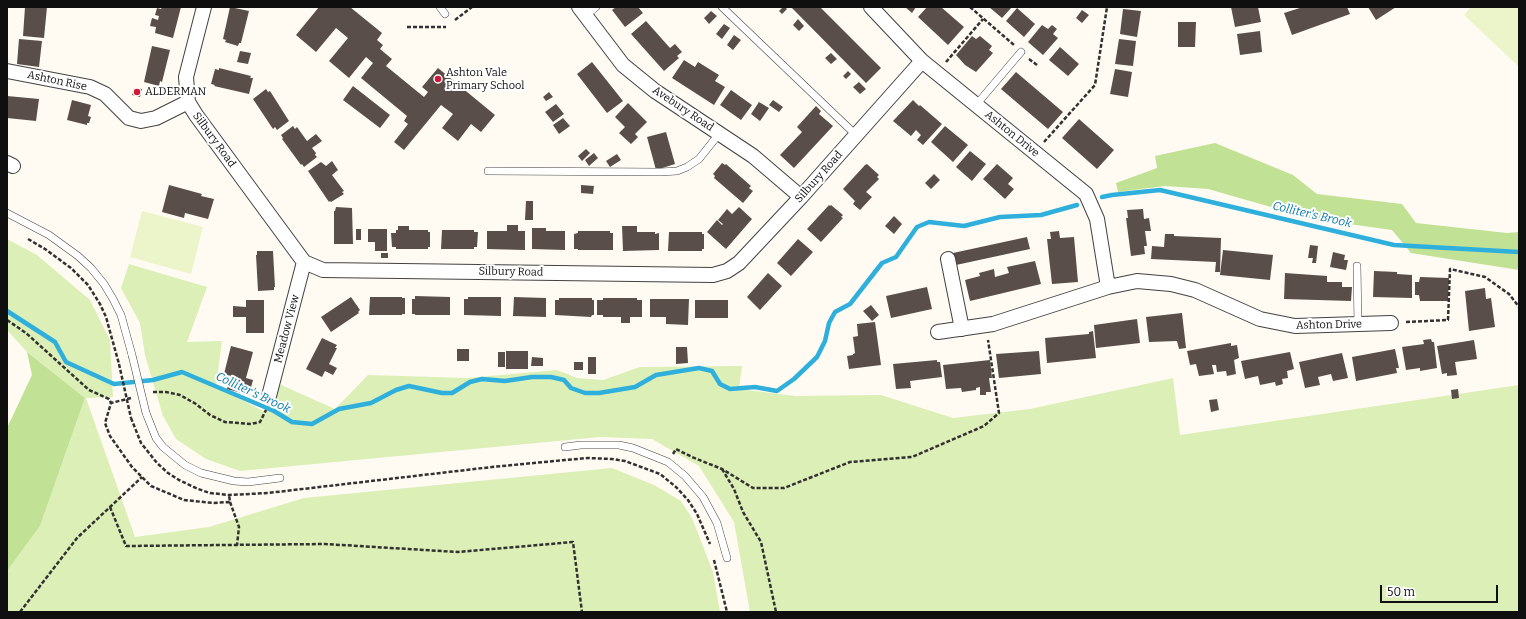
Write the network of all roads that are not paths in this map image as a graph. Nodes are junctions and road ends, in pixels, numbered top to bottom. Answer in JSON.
{"nodes":[{"id":1,"x":204,"y":7,"type":"edge"},
{"id":2,"x":440,"y":7,"type":"edge"},
{"id":3,"x":722,"y":7,"type":"edge"},
{"id":4,"x":871,"y":7,"type":"edge"},
{"id":5,"x":587,"y":10,"type":"edge"},
{"id":6,"x":446,"y":14,"type":"dead end"},
{"id":7,"x":1021,"y":52,"type":"road end"},
{"id":8,"x":922,"y":61,"type":"junction"},
{"id":9,"x":7,"y":71,"type":"edge"},
{"id":10,"x":188,"y":102,"type":"junction"},
{"id":11,"x":976,"y":105,"type":"junction"},
{"id":12,"x":719,"y":134,"type":"junction"},
{"id":13,"x":856,"y":135,"type":"junction"},
{"id":14,"x":488,"y":171,"type":"dead end"},
{"id":15,"x":801,"y":197,"type":"junction"},
{"id":16,"x":7,"y":213,"type":"edge"},
{"id":17,"x":948,"y":259,"type":"dead end"},
{"id":18,"x":304,"y":262,"type":"junction"},
{"id":19,"x":1357,"y":266,"type":"dead end"},
{"id":20,"x":1108,"y":287,"type":"junction"},
{"id":21,"x":1391,"y":323,"type":"road end"},
{"id":22,"x":1358,"y":324,"type":"junction"},
{"id":23,"x":962,"y":329,"type":"junction"},
{"id":24,"x":938,"y":332,"type":"dead end"},
{"id":25,"x":269,"y":396,"type":"dead end"},
{"id":26,"x":565,"y":447,"type":"dead end"},
{"id":27,"x":280,"y":478,"type":"dead end"},
{"id":28,"x":727,"y":558,"type":"dead end"}],
"edges":[{"from":1,"to":10,"type":"street","name":"Silbury Road"},
{"from":2,"to":6,"type":"lane"},
{"from":3,"to":13,"type":"lane"},
{"from":4,"to":8,"type":"street","name":"Ashton Drive"},
{"from":5,"to":12,"type":"street","name":"Avebury Road"},
{"from":7,"to":11,"type":"lane"},
{"from":8,"to":11,"type":"street","name":"Ashton Drive"},
{"from":8,"to":13,"type":"street","name":"Silbury Road"},
{"from":9,"to":10,"type":"street","name":"Ashton Rise"},
{"from":10,"to":18,"type":"street","name":"Silbury Road"},
{"from":11,"to":20,"type":"street","name":"Ashton Drive"},
{"from":12,"to":14,"type":"lane"},
{"from":12,"to":15,"type":"street","name":"Avebury Road"},
{"from":13,"to":15,"type":"street","name":"Silbury Road"},
{"from":15,"to":18,"type":"street","name":"Silbury Road"},
{"from":16,"to":27,"type":"lane","bridge":true},
{"from":17,"to":23,"type":"street"},
{"from":18,"to":25,"type":"street","name":"Meadow View"},
{"from":19,"to":22,"type":"lane"},
{"from":20,"to":22,"type":"street","name":"Ashton Drive"},
{"from":20,"to":23,"type":"street","name":"Ashton Drive"},
{"from":21,"to":22,"type":"street","name":"Ashton Drive"},
{"from":23,"to":24,"type":"street","name":"Ashton Drive"},
{"from":26,"to":28,"type":"lane"}]}
